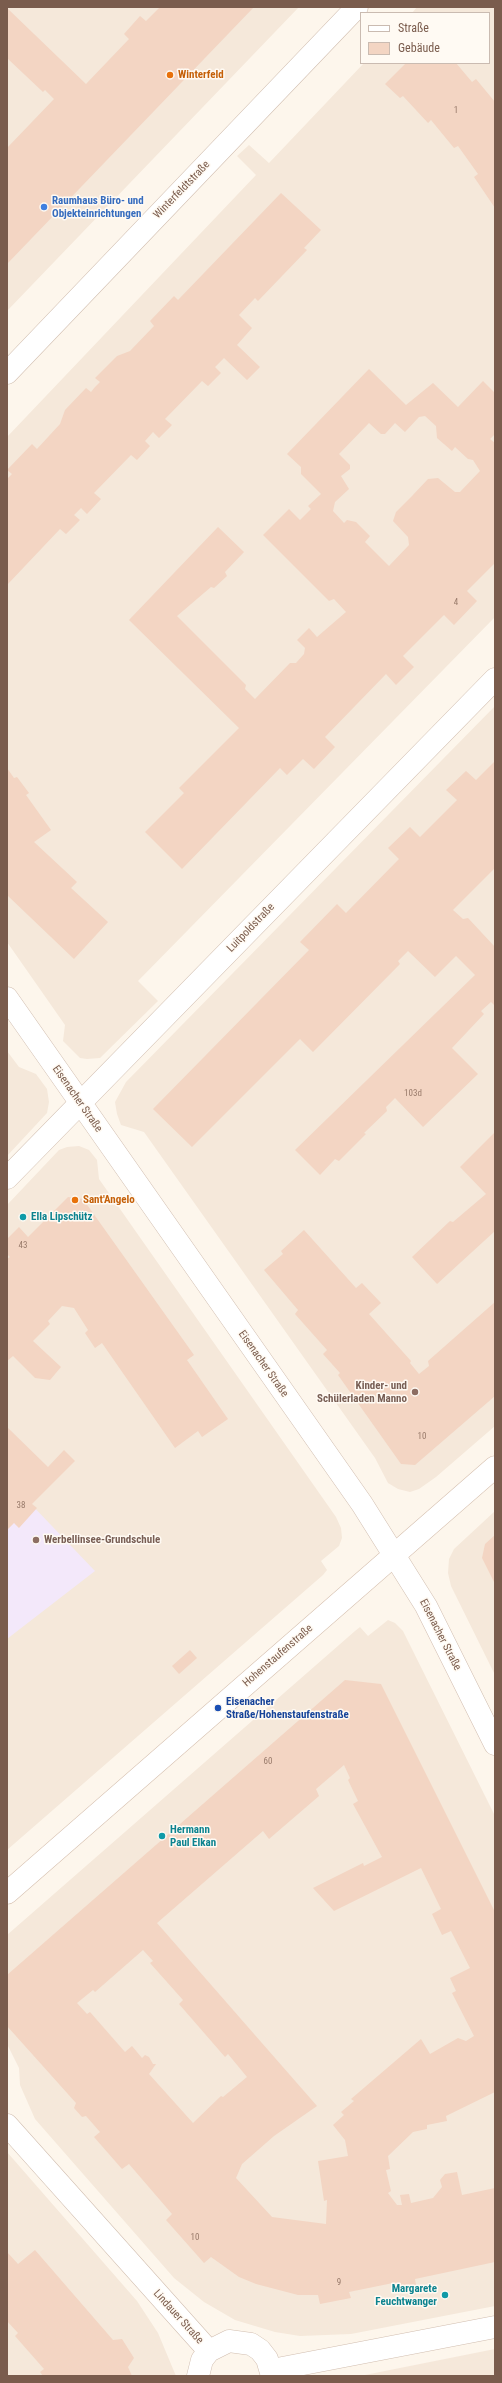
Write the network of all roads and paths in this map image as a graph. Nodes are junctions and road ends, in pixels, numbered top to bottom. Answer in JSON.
{"nodes":[{"id":1,"x":357,"y":7,"type":"edge"},
{"id":2,"x":7,"y":373,"type":"edge"},
{"id":3,"x":495,"y":679,"type":"edge"},
{"id":4,"x":7,"y":998,"type":"edge"},
{"id":5,"x":80,"y":1103,"type":"junction"},
{"id":6,"x":7,"y":1178,"type":"edge"},
{"id":7,"x":495,"y":1467,"type":"edge"},
{"id":8,"x":394,"y":1554,"type":"junction"},
{"id":9,"x":495,"y":1744,"type":"edge"},
{"id":10,"x":7,"y":1893,"type":"edge"},
{"id":11,"x":7,"y":2125,"type":"edge"},
{"id":12,"x":495,"y":2327,"type":"edge"},
{"id":13,"x":209,"y":2351,"type":"junction"},
{"id":14,"x":272,"y":2373,"type":"edge"},
{"id":15,"x":198,"y":2376,"type":"edge"}],
"edges":[{"from":1,"to":2,"type":"street","name":"Winterfeldtstraße"},
{"from":3,"to":5,"type":"street","name":"Luitpoldstraße"},
{"from":4,"to":5,"type":"street","name":"Eisenacher Straße"},
{"from":5,"to":6,"type":"street","name":"Luitpoldstraße"},
{"from":5,"to":8,"type":"street","name":"Eisenacher Straße"},
{"from":7,"to":8,"type":"street","name":"Hohenstaufenstraße"},
{"from":8,"to":9,"type":"street","name":"Eisenacher Straße"},
{"from":8,"to":10,"type":"street","name":"Hohenstaufenstraße"},
{"from":11,"to":13,"type":"street","name":"Lindauer Straße"},
{"from":12,"to":14,"type":"street","name":"Lindauer Straße"},
{"from":13,"to":14,"type":"street","name":"Lindauer Straße"},
{"from":13,"to":15,"type":"street"}]}
